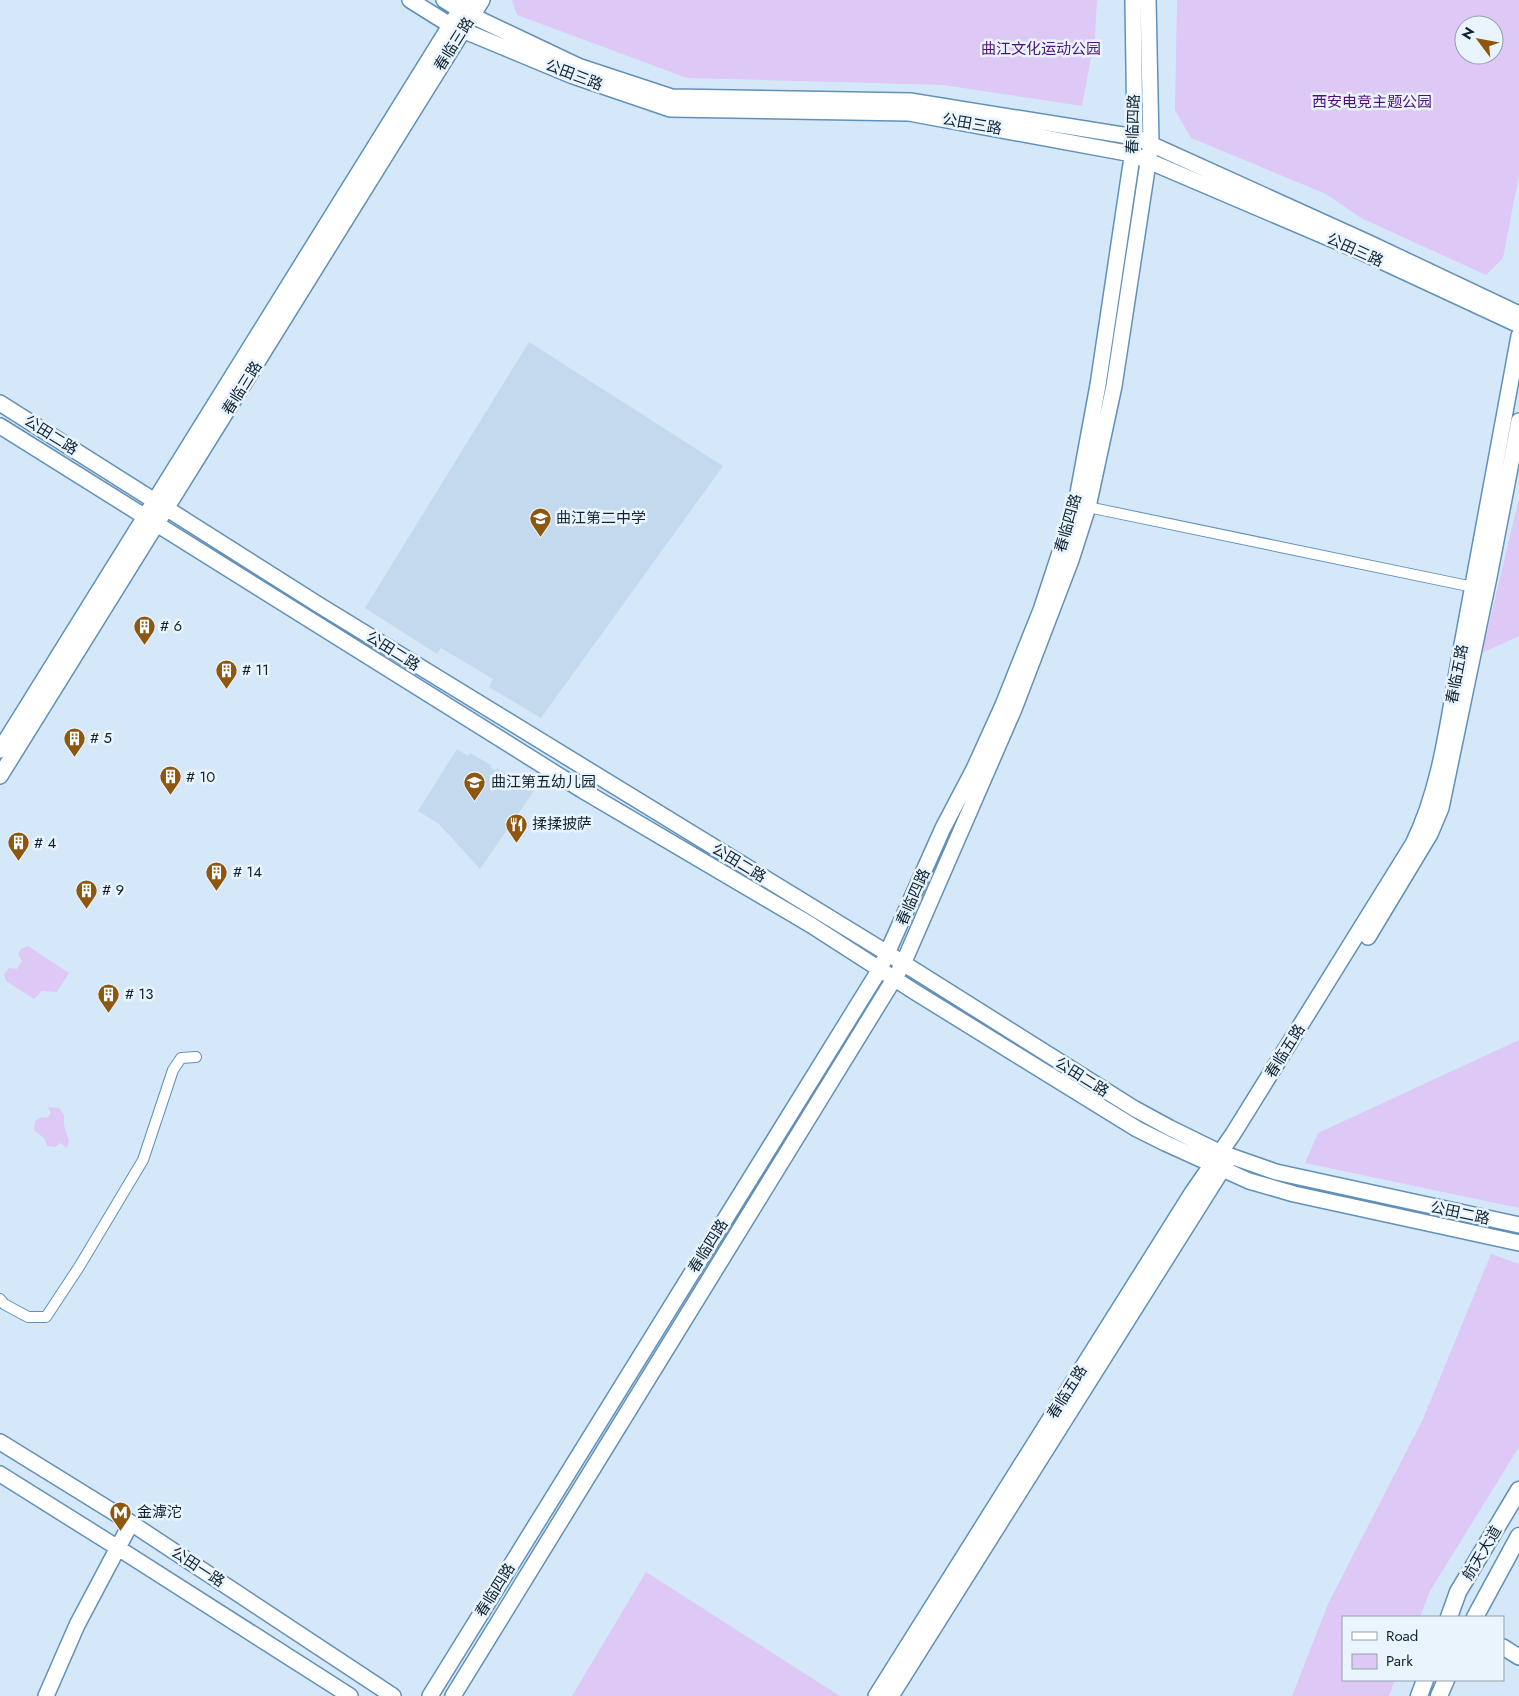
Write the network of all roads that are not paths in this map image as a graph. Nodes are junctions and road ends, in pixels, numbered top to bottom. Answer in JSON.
{"nodes":[{"id":1,"x":410,"y":0,"type":"edge"},
{"id":2,"x":444,"y":0,"type":"edge"},
{"id":3,"x":482,"y":0,"type":"edge"},
{"id":4,"x":1134,"y":0,"type":"edge"},
{"id":5,"x":1148,"y":0,"type":"edge"},
{"id":6,"x":466,"y":9,"type":"edge"},
{"id":7,"x":457,"y":28,"type":"junction"},
{"id":8,"x":1135,"y":137,"type":"junction"},
{"id":9,"x":1151,"y":143,"type":"junction"},
{"id":10,"x":1132,"y":154,"type":"junction"},
{"id":11,"x":1148,"y":160,"type":"junction"},
{"id":12,"x":1519,"y":314,"type":"edge"},
{"id":13,"x":1519,"y":325,"type":"edge"},
{"id":14,"x":1519,"y":336,"type":"edge"},
{"id":15,"x":0,"y":403,"type":"edge"},
{"id":16,"x":1519,"y":422,"type":"edge"},
{"id":17,"x":0,"y":426,"type":"edge"},
{"id":18,"x":162,"y":504,"type":"junction"},
{"id":19,"x":1082,"y":505,"type":"junction"},
{"id":20,"x":151,"y":521,"type":"junction"},
{"id":21,"x":1480,"y":589,"type":"junction"},
{"id":22,"x":0,"y":750,"type":"edge"},
{"id":23,"x":0,"y":776,"type":"edge"},
{"id":24,"x":887,"y":954,"type":"junction"},
{"id":25,"x":903,"y":964,"type":"junction"},
{"id":26,"x":880,"y":969,"type":"junction"},
{"id":27,"x":894,"y":980,"type":"junction"},
{"id":28,"x":196,"y":1057,"type":"dead end"},
{"id":29,"x":1221,"y":1160,"type":"junction"},
{"id":30,"x":1519,"y":1225,"type":"edge"},
{"id":31,"x":1519,"y":1243,"type":"edge"},
{"id":32,"x":0,"y":1299,"type":"edge"},
{"id":33,"x":0,"y":1442,"type":"edge"},
{"id":34,"x":0,"y":1474,"type":"edge"},
{"id":35,"x":1519,"y":1490,"type":"edge"},
{"id":36,"x":131,"y":1523,"type":"junction"},
{"id":37,"x":1519,"y":1536,"type":"edge"},
{"id":38,"x":118,"y":1548,"type":"junction"},
{"id":39,"x":1449,"y":1616,"type":"edge"},
{"id":40,"x":1477,"y":1616,"type":"edge"},
{"id":41,"x":1504,"y":1648,"type":"edge"},
{"id":42,"x":1519,"y":1657,"type":"edge"},
{"id":43,"x":1425,"y":1681,"type":"edge"},
{"id":44,"x":1446,"y":1681,"type":"edge"},
{"id":45,"x":46,"y":1696,"type":"edge"},
{"id":46,"x":350,"y":1696,"type":"edge"},
{"id":47,"x":393,"y":1696,"type":"edge"},
{"id":48,"x":430,"y":1696,"type":"edge"},
{"id":49,"x":453,"y":1696,"type":"edge"},
{"id":50,"x":876,"y":1696,"type":"edge"},
{"id":51,"x":891,"y":1696,"type":"edge"},
{"id":52,"x":1419,"y":1696,"type":"edge"},
{"id":53,"x":1439,"y":1696,"type":"edge"}],
"edges":[{"from":1,"to":7,"type":"street","name":"公田三路"},
{"from":2,"to":6,"type":"street","name":"公田三路"},
{"from":3,"to":6,"type":"street","name":"春临三路"},
{"from":4,"to":8,"type":"street","name":"春临四路"},
{"from":5,"to":9,"type":"street","name":"春临四路"},
{"from":6,"to":7,"type":"street","name":"春临三路"},
{"from":6,"to":8,"type":"street","name":"公田三路"},
{"from":7,"to":10,"type":"street","name":"公田三路"},
{"from":7,"to":18,"type":"street","name":"春临三路"},
{"from":8,"to":9,"type":"street","name":"公田三路"},
{"from":8,"to":10,"type":"street","name":"春临四路"},
{"from":9,"to":11,"type":"street","name":"春临四路"},
{"from":9,"to":12,"type":"street","name":"公田三路"},
{"from":10,"to":11,"type":"street","name":"公田三路"},
{"from":10,"to":19,"type":"street","name":"春临四路"},
{"from":11,"to":13,"type":"street","name":"公田三路"},
{"from":11,"to":19,"type":"street","name":"春临四路"},
{"from":14,"to":21,"type":"street","name":"春临五路"},
{"from":15,"to":18,"type":"street","name":"公田二路"},
{"from":16,"to":21,"type":"street","name":"春临五路"},
{"from":17,"to":20,"type":"street","name":"公田二路"},
{"from":18,"to":20,"type":"street","name":"春临三路"},
{"from":18,"to":24,"type":"street","name":"公田二路"},
{"from":19,"to":21,"type":"street"},
{"from":19,"to":24,"type":"street","name":"春临四路"},
{"from":19,"to":25,"type":"street","name":"春临四路"},
{"from":20,"to":22,"type":"street","name":"春临三路"},
{"from":20,"to":23,"type":"street","name":"春临三路"},
{"from":20,"to":26,"type":"street","name":"公田二路"},
{"from":21,"to":29,"type":"street","name":"春临五路"},
{"from":24,"to":25,"type":"street","name":"公田二路"},
{"from":24,"to":26,"type":"street","name":"春临四路"},
{"from":25,"to":27,"type":"street","name":"春临四路"},
{"from":25,"to":29,"type":"street","name":"公田二路"},
{"from":26,"to":27,"type":"street","name":"公田二路"},
{"from":26,"to":48,"type":"street","name":"春临四路"},
{"from":27,"to":29,"type":"street","name":"公田二路"},
{"from":27,"to":49,"type":"street","name":"春临四路"},
{"from":28,"to":32,"type":"street"},
{"from":29,"to":30,"type":"street","name":"公田二路"},
{"from":29,"to":31,"type":"street","name":"公田二路"},
{"from":29,"to":50,"type":"street","name":"春临五路"},
{"from":29,"to":51,"type":"street","name":"春临五路"},
{"from":33,"to":36,"type":"street","name":"公田一路"},
{"from":34,"to":38,"type":"street","name":"公田一路"},
{"from":35,"to":39,"type":"main road","name":"航天大道"},
{"from":36,"to":38,"type":"street"},
{"from":36,"to":47,"type":"street","name":"公田一路"},
{"from":37,"to":40,"type":"main road","name":"航天大道"},
{"from":38,"to":45,"type":"street"},
{"from":38,"to":46,"type":"street","name":"公田一路"},
{"from":41,"to":42,"type":"street"},
{"from":43,"to":52,"type":"main road"},
{"from":44,"to":53,"type":"main road"}]}
